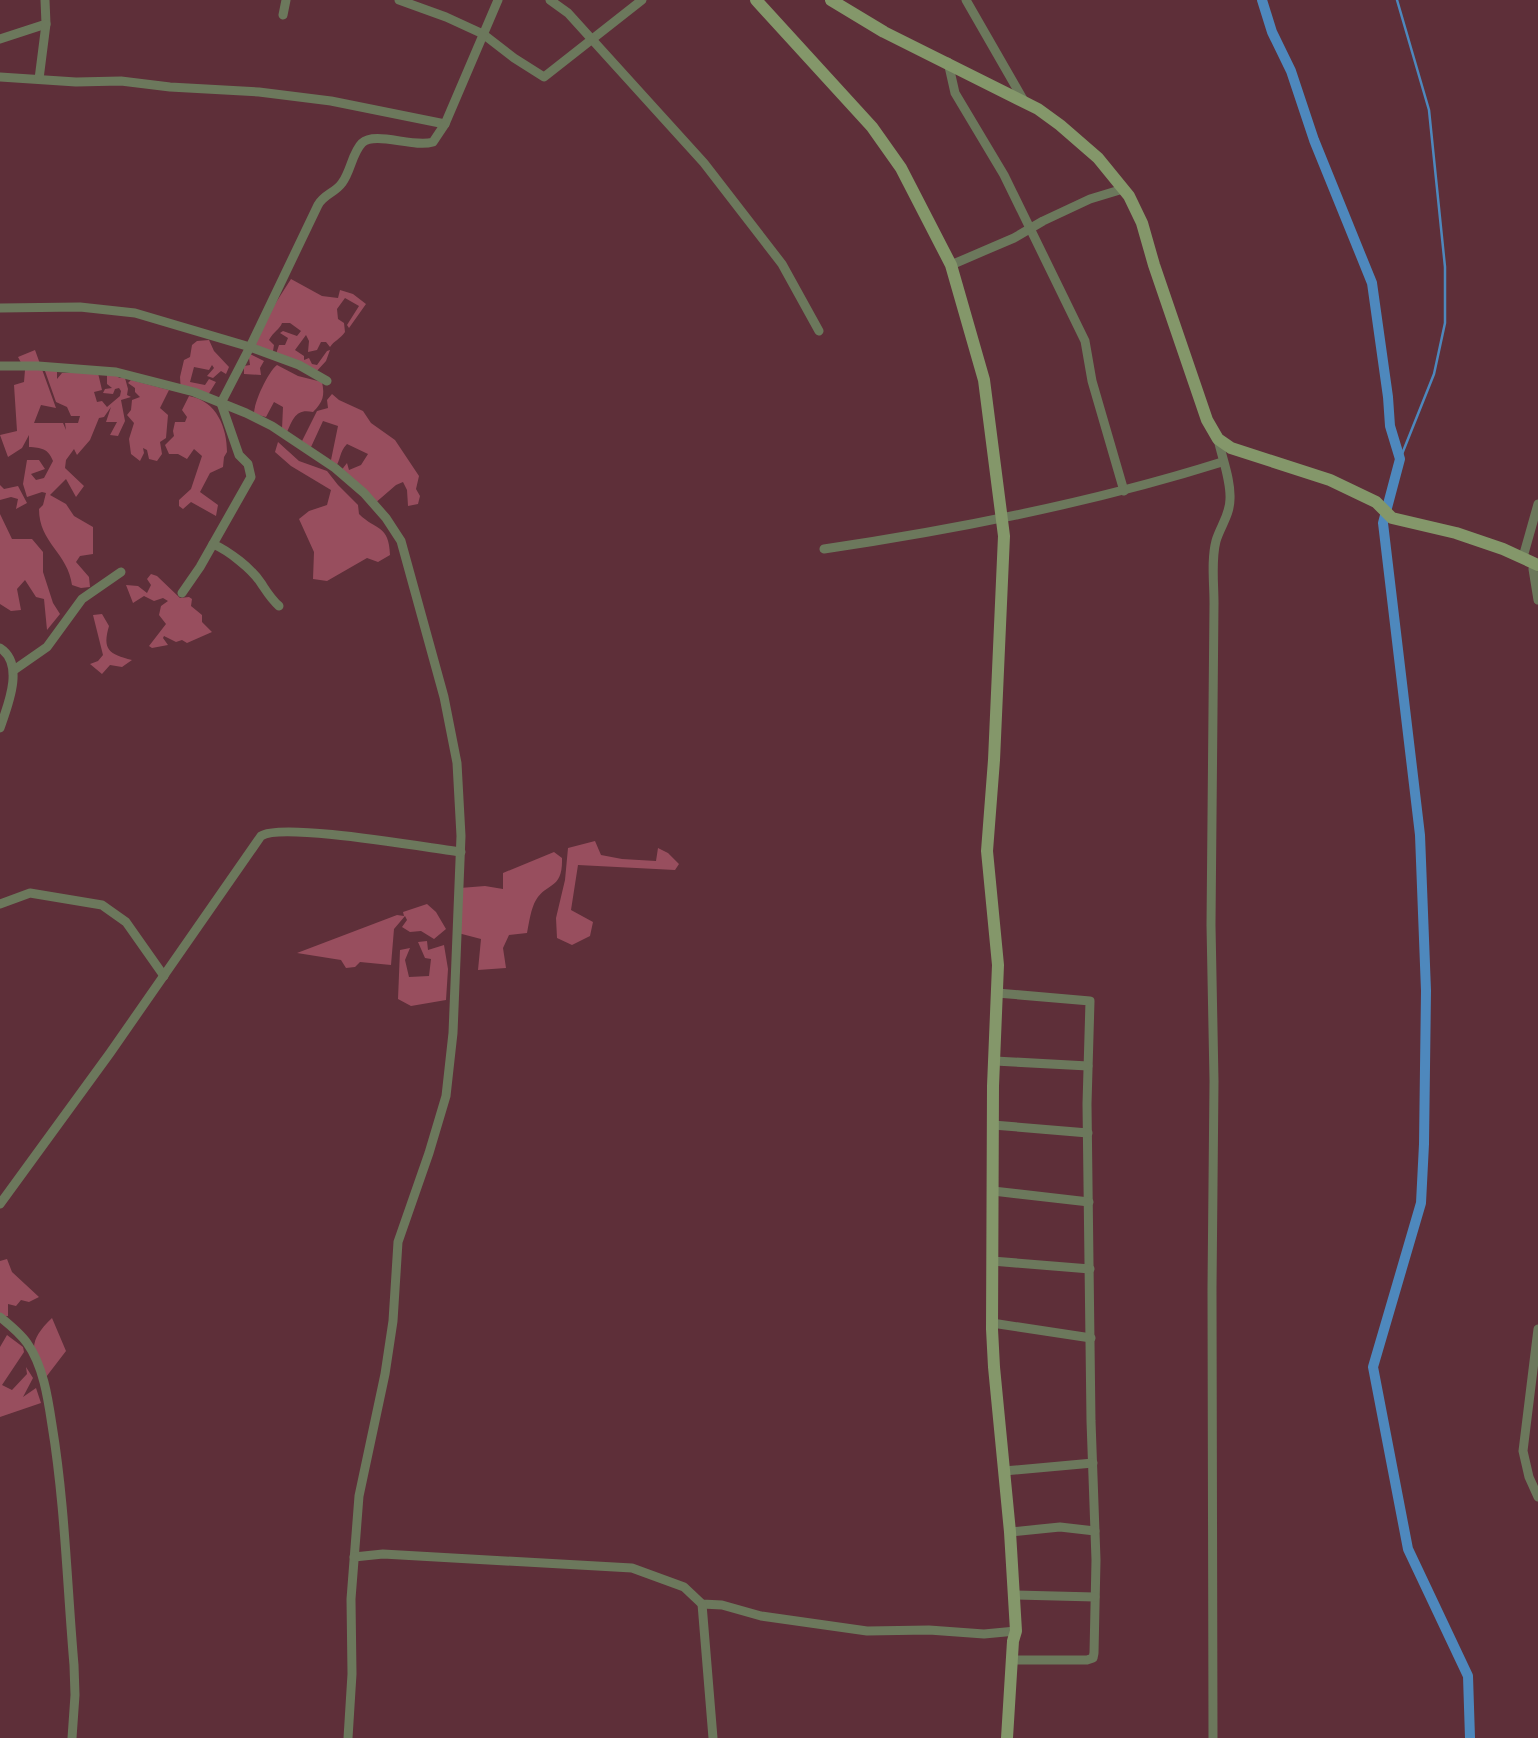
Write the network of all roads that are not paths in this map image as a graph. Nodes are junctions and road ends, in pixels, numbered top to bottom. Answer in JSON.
{"nodes":[{"id":1,"x":46,"y":0,"type":"edge"},
{"id":2,"x":286,"y":0,"type":"edge"},
{"id":3,"x":400,"y":0,"type":"edge"},
{"id":4,"x":498,"y":0,"type":"edge"},
{"id":5,"x":550,"y":0,"type":"edge"},
{"id":6,"x":642,"y":0,"type":"edge"},
{"id":7,"x":756,"y":0,"type":"edge"},
{"id":8,"x":831,"y":0,"type":"edge"},
{"id":9,"x":966,"y":0,"type":"edge"},
{"id":10,"x":283,"y":15,"type":"dead end"},
{"id":11,"x":46,"y":24,"type":"junction"},
{"id":12,"x":483,"y":34,"type":"junction"},
{"id":13,"x":0,"y":38,"type":"edge"},
{"id":14,"x":594,"y":40,"type":"junction"},
{"id":15,"x":948,"y":62,"type":"junction"},
{"id":16,"x":0,"y":77,"type":"edge"},
{"id":17,"x":39,"y":79,"type":"junction"},
{"id":18,"x":1024,"y":101,"type":"junction"},
{"id":19,"x":445,"y":124,"type":"junction"},
{"id":20,"x":1122,"y":189,"type":"junction"},
{"id":21,"x":1031,"y":228,"type":"junction"},
{"id":22,"x":951,"y":265,"type":"junction"},
{"id":23,"x":0,"y":307,"type":"edge"},
{"id":24,"x":819,"y":331,"type":"dead end"},
{"id":25,"x":250,"y":347,"type":"junction"},
{"id":26,"x":0,"y":366,"type":"edge"},
{"id":27,"x":327,"y":381,"type":"dead end"},
{"id":28,"x":220,"y":403,"type":"junction"},
{"id":29,"x":1218,"y":439,"type":"junction"},
{"id":30,"x":1222,"y":462,"type":"junction"},
{"id":31,"x":1124,"y":491,"type":"junction"},
{"id":32,"x":1538,"y":504,"type":"edge"},
{"id":33,"x":1002,"y":520,"type":"junction"},
{"id":34,"x":213,"y":544,"type":"junction"},
{"id":35,"x":824,"y":549,"type":"dead end"},
{"id":36,"x":1523,"y":557,"type":"junction"},
{"id":37,"x":1537,"y":565,"type":"edge"},
{"id":38,"x":121,"y":572,"type":"dead end"},
{"id":39,"x":182,"y":593,"type":"dead end"},
{"id":40,"x":1538,"y":600,"type":"edge"},
{"id":41,"x":279,"y":606,"type":"dead end"},
{"id":42,"x":0,"y":648,"type":"edge"},
{"id":43,"x":14,"y":670,"type":"junction"},
{"id":44,"x":0,"y":728,"type":"edge"},
{"id":45,"x":461,"y":852,"type":"junction"},
{"id":46,"x":0,"y":904,"type":"edge"},
{"id":47,"x":164,"y":976,"type":"junction"},
{"id":48,"x":997,"y":993,"type":"junction"},
{"id":49,"x":995,"y":1061,"type":"junction"},
{"id":50,"x":1088,"y":1066,"type":"junction"},
{"id":51,"x":993,"y":1125,"type":"junction"},
{"id":52,"x":1088,"y":1133,"type":"junction"},
{"id":53,"x":993,"y":1191,"type":"junction"},
{"id":54,"x":1089,"y":1202,"type":"junction"},
{"id":55,"x":0,"y":1204,"type":"edge"},
{"id":56,"x":992,"y":1261,"type":"junction"},
{"id":57,"x":1090,"y":1269,"type":"junction"},
{"id":58,"x":0,"y":1318,"type":"edge"},
{"id":59,"x":992,"y":1323,"type":"junction"},
{"id":60,"x":1538,"y":1329,"type":"edge"},
{"id":61,"x":1090,"y":1338,"type":"junction"},
{"id":62,"x":1537,"y":1344,"type":"edge"},
{"id":63,"x":1093,"y":1463,"type":"junction"},
{"id":64,"x":1004,"y":1471,"type":"junction"},
{"id":65,"x":1538,"y":1497,"type":"edge"},
{"id":66,"x":1095,"y":1531,"type":"junction"},
{"id":67,"x":1010,"y":1532,"type":"junction"},
{"id":68,"x":354,"y":1557,"type":"junction"},
{"id":69,"x":1013,"y":1595,"type":"junction"},
{"id":70,"x":1095,"y":1597,"type":"junction"},
{"id":71,"x":702,"y":1604,"type":"junction"},
{"id":72,"x":1016,"y":1631,"type":"junction"},
{"id":73,"x":1012,"y":1660,"type":"junction"},
{"id":74,"x":72,"y":1738,"type":"edge"},
{"id":75,"x":348,"y":1738,"type":"edge"},
{"id":76,"x":713,"y":1738,"type":"edge"},
{"id":77,"x":1007,"y":1738,"type":"edge"},
{"id":78,"x":1213,"y":1738,"type":"edge"}],
"edges":[{"from":1,"to":11,"type":"street"},
{"from":2,"to":10,"type":"street"},
{"from":3,"to":12,"type":"street"},
{"from":4,"to":12,"type":"street"},
{"from":5,"to":14,"type":"street"},
{"from":6,"to":14,"type":"street"},
{"from":7,"to":22,"type":"main road"},
{"from":8,"to":15,"type":"main road"},
{"from":9,"to":18,"type":"street"},
{"from":11,"to":13,"type":"street"},
{"from":11,"to":17,"type":"street"},
{"from":12,"to":14,"type":"street"},
{"from":12,"to":19,"type":"street"},
{"from":14,"to":24,"type":"street"},
{"from":15,"to":18,"type":"main road"},
{"from":15,"to":21,"type":"street"},
{"from":16,"to":17,"type":"street"},
{"from":17,"to":19,"type":"street"},
{"from":18,"to":20,"type":"main road"},
{"from":19,"to":25,"type":"street"},
{"from":20,"to":21,"type":"street"},
{"from":20,"to":29,"type":"main road"},
{"from":21,"to":22,"type":"street"},
{"from":21,"to":31,"type":"street"},
{"from":22,"to":33,"type":"main road"},
{"from":23,"to":25,"type":"street"},
{"from":25,"to":27,"type":"street"},
{"from":25,"to":28,"type":"street"},
{"from":26,"to":28,"type":"street"},
{"from":28,"to":34,"type":"street"},
{"from":28,"to":45,"type":"street"},
{"from":29,"to":30,"type":"street"},
{"from":29,"to":36,"type":"main road"},
{"from":30,"to":31,"type":"street"},
{"from":30,"to":78,"type":"street"},
{"from":31,"to":33,"type":"street"},
{"from":32,"to":36,"type":"street"},
{"from":33,"to":35,"type":"street"},
{"from":33,"to":48,"type":"main road"},
{"from":34,"to":39,"type":"street"},
{"from":34,"to":41,"type":"street"},
{"from":36,"to":37,"type":"main road"},
{"from":37,"to":40,"type":"street"},
{"from":38,"to":43,"type":"street"},
{"from":42,"to":43,"type":"street"},
{"from":43,"to":44,"type":"street"},
{"from":45,"to":47,"type":"street"},
{"from":45,"to":68,"type":"street"},
{"from":46,"to":47,"type":"street"},
{"from":47,"to":55,"type":"street"},
{"from":48,"to":49,"type":"main road"},
{"from":48,"to":50,"type":"street"},
{"from":49,"to":50,"type":"street"},
{"from":49,"to":51,"type":"main road"},
{"from":50,"to":52,"type":"street"},
{"from":51,"to":52,"type":"street"},
{"from":51,"to":53,"type":"main road"},
{"from":52,"to":54,"type":"street"},
{"from":53,"to":54,"type":"street"},
{"from":53,"to":56,"type":"main road"},
{"from":54,"to":57,"type":"street"},
{"from":56,"to":57,"type":"street"},
{"from":56,"to":59,"type":"main road"},
{"from":57,"to":61,"type":"street"},
{"from":58,"to":74,"type":"street"},
{"from":59,"to":61,"type":"street"},
{"from":59,"to":64,"type":"main road"},
{"from":60,"to":62,"type":"street"},
{"from":61,"to":63,"type":"street"},
{"from":62,"to":65,"type":"street"},
{"from":63,"to":64,"type":"street"},
{"from":63,"to":66,"type":"street"},
{"from":64,"to":67,"type":"main road"},
{"from":66,"to":67,"type":"street"},
{"from":66,"to":70,"type":"street"},
{"from":67,"to":69,"type":"main road"},
{"from":68,"to":71,"type":"street"},
{"from":68,"to":75,"type":"street"},
{"from":69,"to":70,"type":"street"},
{"from":69,"to":72,"type":"main road"},
{"from":70,"to":73,"type":"street"},
{"from":71,"to":72,"type":"street"},
{"from":71,"to":76,"type":"street"},
{"from":72,"to":73,"type":"main road"},
{"from":73,"to":77,"type":"main road"}]}
